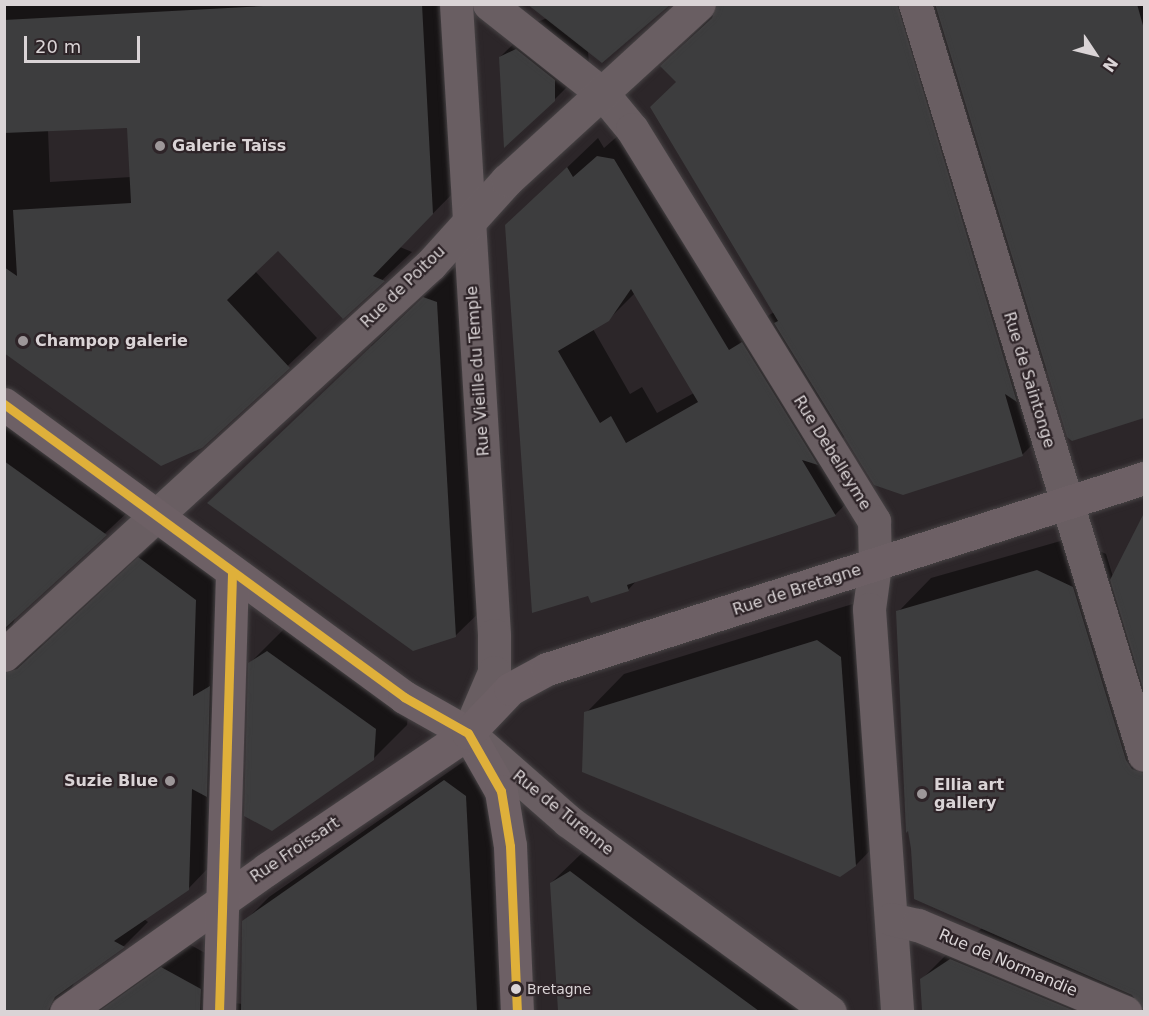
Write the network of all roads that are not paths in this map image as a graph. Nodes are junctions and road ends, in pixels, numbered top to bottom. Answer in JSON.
{"nodes":[{"id":1,"x":456,"y":4,"type":"edge"},
{"id":2,"x":489,"y":4,"type":"edge"},
{"id":3,"x":699,"y":4,"type":"edge"},
{"id":4,"x":915,"y":4,"type":"edge"},
{"id":5,"x":603,"y":94,"type":"junction"},
{"id":6,"x":467,"y":220,"type":"junction"},
{"id":7,"x":4,"y":404,"type":"edge"},
{"id":8,"x":1144,"y":478,"type":"edge"},
{"id":9,"x":1066,"y":504,"type":"junction"},
{"id":10,"x":155,"y":515,"type":"junction"},
{"id":11,"x":875,"y":565,"type":"junction"},
{"id":12,"x":232,"y":572,"type":"junction"},
{"id":13,"x":4,"y":655,"type":"edge"},
{"id":14,"x":468,"y":733,"type":"junction"},
{"id":15,"x":1144,"y":755,"type":"edge"},
{"id":16,"x":220,"y":901,"type":"junction"},
{"id":17,"x":891,"y":919,"type":"junction"},
{"id":18,"x":66,"y":1011,"type":"edge"},
{"id":19,"x":219,"y":1011,"type":"edge"},
{"id":20,"x":517,"y":1011,"type":"edge"},
{"id":21,"x":830,"y":1011,"type":"edge"},
{"id":22,"x":897,"y":1011,"type":"edge"},
{"id":23,"x":1125,"y":1011,"type":"edge"}],
"edges":[{"from":1,"to":6,"type":"street","name":"Rue Vieille du Temple"},
{"from":2,"to":5,"type":"street","name":"Rue Debelleyme"},
{"from":3,"to":5,"type":"street","name":"Rue de Poitou"},
{"from":4,"to":9,"type":"street","name":"Rue de Saintonge"},
{"from":5,"to":6,"type":"street","name":"Rue de Poitou"},
{"from":5,"to":11,"type":"street","name":"Rue Debelleyme"},
{"from":6,"to":10,"type":"street","name":"Rue de Poitou"},
{"from":6,"to":14,"type":"street","name":"Rue Vieille du Temple"},
{"from":7,"to":10,"type":"street","name":"Rue de Turenne"},
{"from":8,"to":9,"type":"street","name":"Rue de Bretagne"},
{"from":9,"to":11,"type":"street","name":"Rue de Bretagne"},
{"from":9,"to":15,"type":"street","name":"Rue de Saintonge"},
{"from":10,"to":12,"type":"street","name":"Rue de Turenne"},
{"from":10,"to":13,"type":"street","name":"Rue de Poitou"},
{"from":11,"to":14,"type":"street","name":"Rue de Bretagne"},
{"from":11,"to":17,"type":"street","name":"Rue Debelleyme"},
{"from":12,"to":14,"type":"street","name":"Rue de Turenne"},
{"from":12,"to":16,"type":"street"},
{"from":14,"to":16,"type":"street","name":"Rue Froissart"},
{"from":14,"to":20,"type":"street"},
{"from":14,"to":21,"type":"street","name":"Rue de Turenne"},
{"from":16,"to":18,"type":"street","name":"Rue Froissart"},
{"from":16,"to":19,"type":"street"},
{"from":17,"to":22,"type":"street","name":"Rue Debelleyme"},
{"from":17,"to":23,"type":"street","name":"Rue de Normandie"}]}
